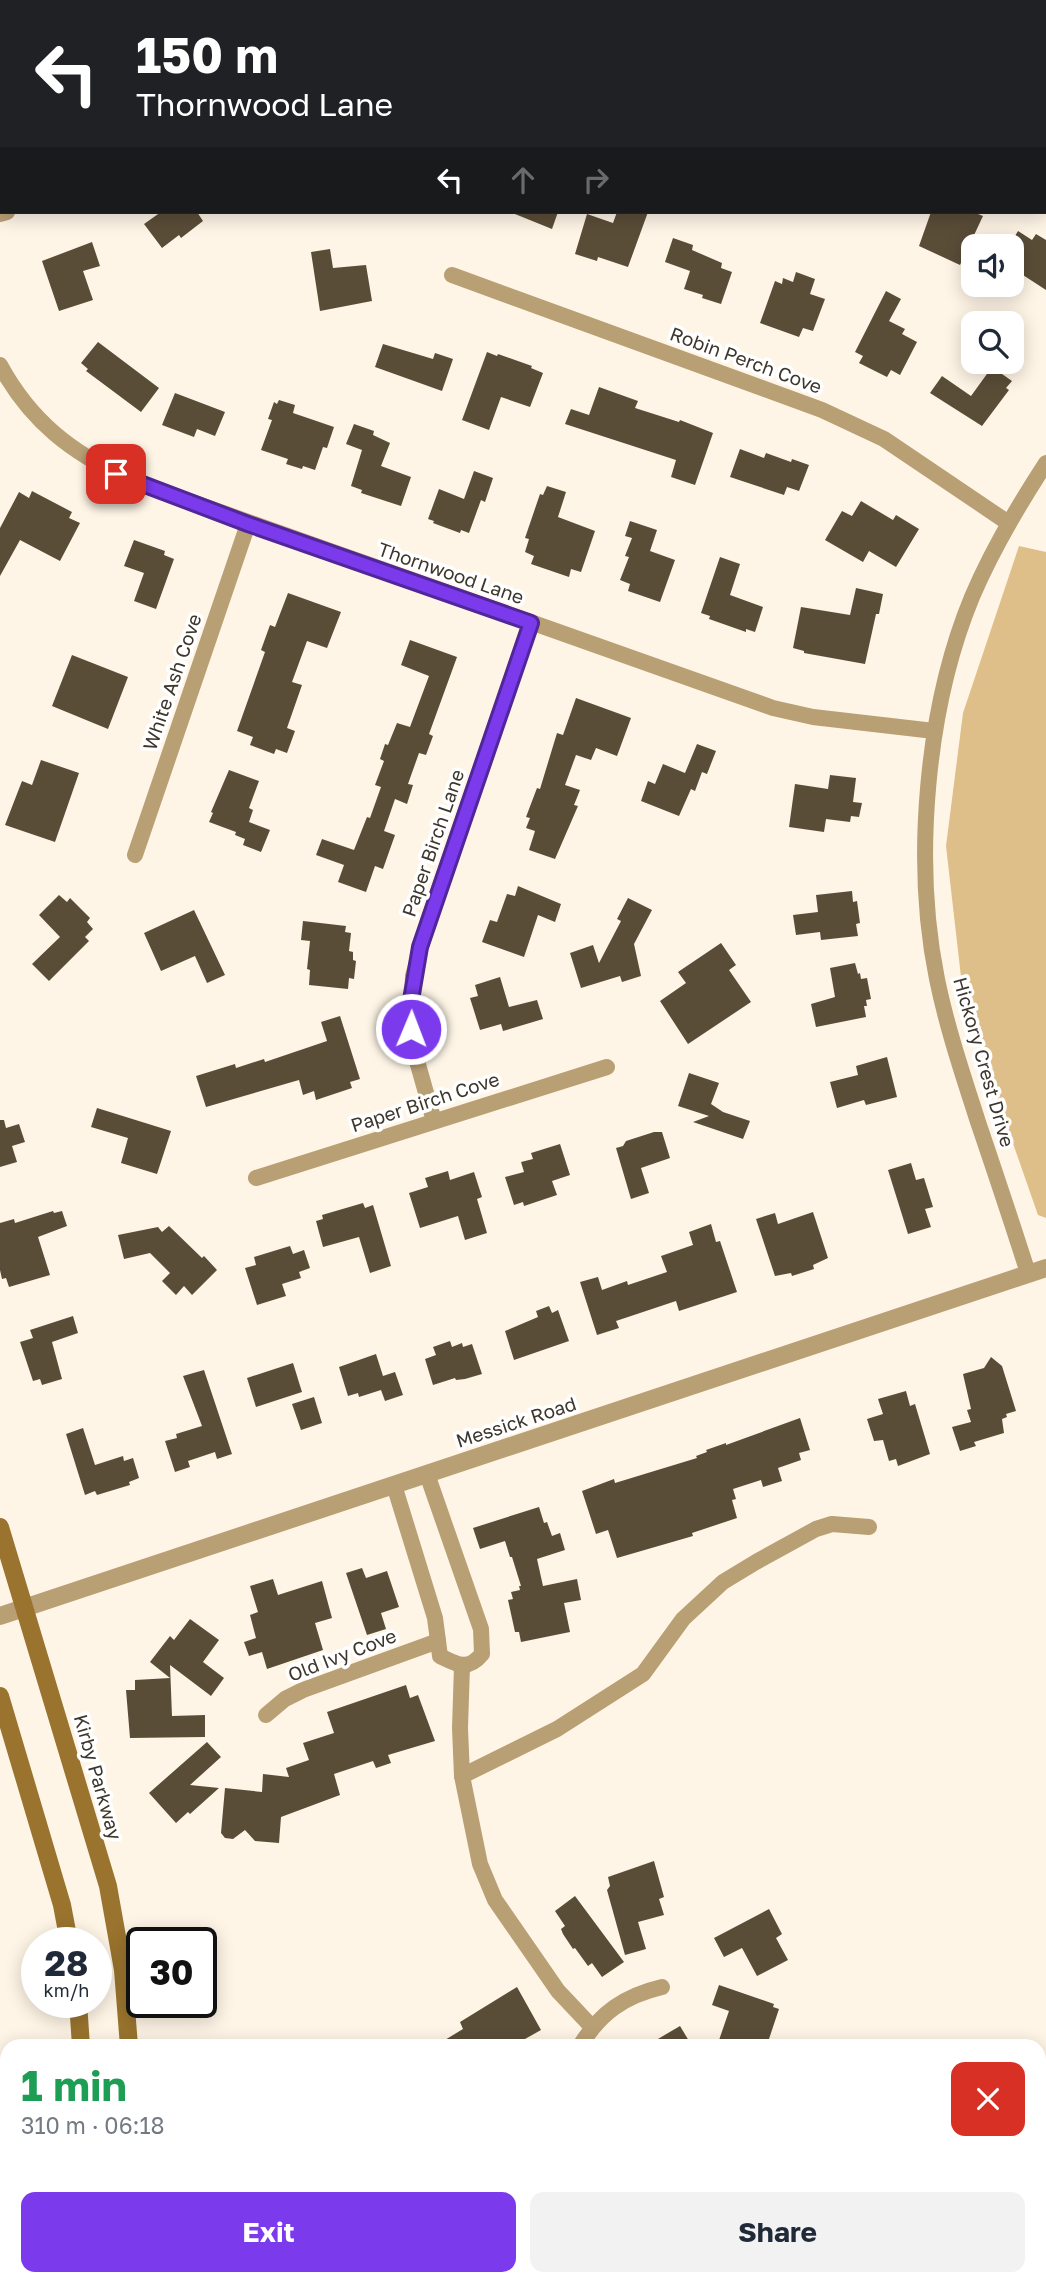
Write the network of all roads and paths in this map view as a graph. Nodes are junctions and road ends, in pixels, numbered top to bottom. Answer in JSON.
{"nodes":[{"id":1,"x":452,"y":275,"type":"dead end"},
{"id":2,"x":0,"y":365,"type":"edge"},
{"id":3,"x":1046,"y":463,"type":"edge"},
{"id":4,"x":1007,"y":522,"type":"junction"},
{"id":5,"x":248,"y":524,"type":"junction"},
{"id":6,"x":531,"y":623,"type":"junction"},
{"id":7,"x":934,"y":731,"type":"junction"},
{"id":8,"x":135,"y":855,"type":"dead end"},
{"id":9,"x":607,"y":1067,"type":"dead end"},
{"id":10,"x":434,"y":1121,"type":"junction"},
{"id":11,"x":256,"y":1178,"type":"dead end"},
{"id":12,"x":1046,"y":1268,"type":"edge"},
{"id":13,"x":1028,"y":1273,"type":"junction"},
{"id":14,"x":427,"y":1474,"type":"junction"},
{"id":15,"x":394,"y":1485,"type":"junction"},
{"id":16,"x":0,"y":1527,"type":"edge"},
{"id":17,"x":869,"y":1527,"type":"dead end"},
{"id":18,"x":25,"y":1608,"type":"junction"},
{"id":19,"x":0,"y":1616,"type":"edge"},
{"id":20,"x":438,"y":1641,"type":"junction"},
{"id":21,"x":462,"y":1665,"type":"junction"},
{"id":22,"x":0,"y":1696,"type":"edge"},
{"id":23,"x":266,"y":1715,"type":"dead end"},
{"id":24,"x":462,"y":1776,"type":"junction"},
{"id":25,"x":66,"y":1927,"type":"edge"},
{"id":26,"x":662,"y":1987,"type":"dead end"},
{"id":27,"x":79,"y":2018,"type":"edge"},
{"id":28,"x":591,"y":2026,"type":"junction"},
{"id":29,"x":81,"y":2039,"type":"edge"},
{"id":30,"x":128,"y":2039,"type":"edge"},
{"id":31,"x":584,"y":2039,"type":"edge"}],
"edges":[{"from":1,"to":4,"type":"street","name":"Robin Perch Cove"},
{"from":2,"to":5,"type":"street","name":"Thornwood Lane"},
{"from":3,"to":4,"type":"street","name":"Hickory Crest Drive"},
{"from":4,"to":7,"type":"street","name":"Hickory Crest Drive"},
{"from":5,"to":6,"type":"street","name":"Thornwood Lane"},
{"from":5,"to":8,"type":"street","name":"White Ash Cove"},
{"from":6,"to":7,"type":"street","name":"Thornwood Lane"},
{"from":6,"to":10,"type":"street","name":"Paper Birch Lane"},
{"from":7,"to":13,"type":"street","name":"Hickory Crest Drive"},
{"from":9,"to":10,"type":"street","name":"Paper Birch Cove"},
{"from":10,"to":11,"type":"street","name":"Paper Birch Cove"},
{"from":12,"to":13,"type":"street","name":"Messick Road"},
{"from":13,"to":14,"type":"street","name":"Messick Road"},
{"from":14,"to":15,"type":"street","name":"Messick Road"},
{"from":14,"to":21,"type":"street"},
{"from":15,"to":18,"type":"street","name":"Messick Road"},
{"from":15,"to":20,"type":"street"},
{"from":16,"to":18,"type":"main road","name":"Kirby Parkway"},
{"from":17,"to":24,"type":"street"},
{"from":18,"to":19,"type":"street","name":"Messick Road"},
{"from":18,"to":30,"type":"main road","name":"Kirby Parkway"},
{"from":20,"to":21,"type":"street"},
{"from":20,"to":23,"type":"street","name":"Old Ivy Cove"},
{"from":21,"to":24,"type":"street"},
{"from":22,"to":25,"type":"main road"},
{"from":24,"to":28,"type":"street"},
{"from":26,"to":28,"type":"street"},
{"from":27,"to":29,"type":"main road"},
{"from":28,"to":31,"type":"street"}]}
